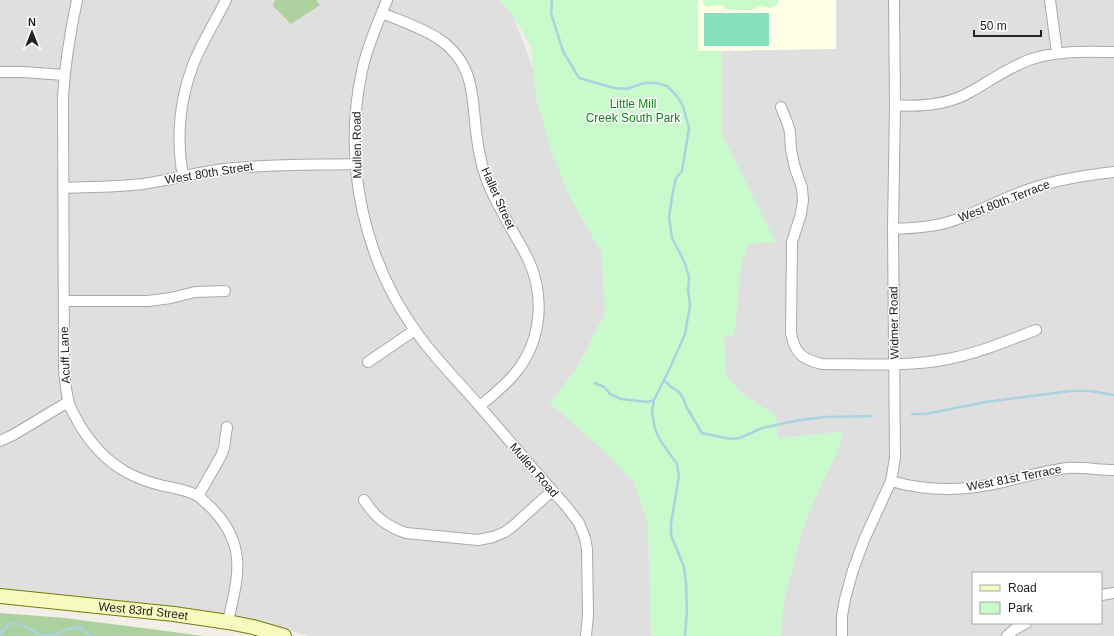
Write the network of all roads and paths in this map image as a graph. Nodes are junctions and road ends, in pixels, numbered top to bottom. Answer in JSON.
{"nodes":[{"id":1,"x":77,"y":0,"type":"edge"},
{"id":2,"x":226,"y":0,"type":"edge"},
{"id":3,"x":387,"y":0,"type":"edge"},
{"id":4,"x":894,"y":0,"type":"edge"},
{"id":5,"x":1050,"y":0,"type":"edge"},
{"id":6,"x":382,"y":13,"type":"junction"},
{"id":7,"x":1114,"y":52,"type":"edge"},
{"id":8,"x":1057,"y":53,"type":"junction"},
{"id":9,"x":0,"y":72,"type":"edge"},
{"id":10,"x":64,"y":75,"type":"junction"},
{"id":11,"x":895,"y":105,"type":"junction"},
{"id":12,"x":781,"y":107,"type":"dead end"},
{"id":13,"x":355,"y":164,"type":"junction"},
{"id":14,"x":1114,"y":172,"type":"edge"},
{"id":15,"x":182,"y":177,"type":"junction"},
{"id":16,"x":64,"y":188,"type":"junction"},
{"id":17,"x":893,"y":229,"type":"junction"},
{"id":18,"x":225,"y":291,"type":"dead end"},
{"id":19,"x":64,"y":301,"type":"junction"},
{"id":20,"x":415,"y":330,"type":"junction"},
{"id":21,"x":1036,"y":330,"type":"dead end"},
{"id":22,"x":368,"y":362,"type":"dead end"},
{"id":23,"x":895,"y":364,"type":"junction"},
{"id":24,"x":68,"y":402,"type":"junction"},
{"id":25,"x":480,"y":406,"type":"junction"},
{"id":26,"x":227,"y":427,"type":"dead end"},
{"id":27,"x":0,"y":441,"type":"edge"},
{"id":28,"x":1114,"y":470,"type":"edge"},
{"id":29,"x":891,"y":482,"type":"junction"},
{"id":30,"x":552,"y":491,"type":"junction"},
{"id":31,"x":198,"y":496,"type":"junction"},
{"id":32,"x":364,"y":500,"type":"dead end"},
{"id":33,"x":1114,"y":593,"type":"edge"},
{"id":34,"x":1102,"y":594,"type":"edge"},
{"id":35,"x":0,"y":596,"type":"edge"},
{"id":36,"x":228,"y":622,"type":"junction"},
{"id":37,"x":1024,"y":624,"type":"edge"},
{"id":38,"x":284,"y":636,"type":"edge"},
{"id":39,"x":586,"y":636,"type":"edge"},
{"id":40,"x":842,"y":636,"type":"edge"},
{"id":41,"x":1007,"y":636,"type":"edge"}],
"edges":[{"from":1,"to":10,"type":"street","name":"Acuff Lane"},
{"from":2,"to":15,"type":"street"},
{"from":3,"to":6,"type":"street","name":"Mullen Road"},
{"from":4,"to":11,"type":"street","name":"Widmer Road"},
{"from":5,"to":8,"type":"street"},
{"from":6,"to":13,"type":"street","name":"Mullen Road"},
{"from":6,"to":25,"type":"street","name":"Hallet Street"},
{"from":7,"to":8,"type":"street"},
{"from":8,"to":11,"type":"street"},
{"from":9,"to":10,"type":"street"},
{"from":10,"to":16,"type":"street","name":"Acuff Lane"},
{"from":11,"to":17,"type":"street","name":"Widmer Road"},
{"from":12,"to":23,"type":"street"},
{"from":13,"to":15,"type":"street","name":"West 80th Street"},
{"from":13,"to":20,"type":"street","name":"Mullen Road"},
{"from":14,"to":17,"type":"street","name":"West 80th Terrace"},
{"from":15,"to":16,"type":"street","name":"West 80th Street"},
{"from":16,"to":19,"type":"street","name":"Acuff Lane"},
{"from":17,"to":23,"type":"street","name":"Widmer Road"},
{"from":18,"to":19,"type":"street"},
{"from":19,"to":24,"type":"street","name":"Acuff Lane"},
{"from":20,"to":22,"type":"street"},
{"from":20,"to":25,"type":"street","name":"Mullen Road"},
{"from":21,"to":23,"type":"street"},
{"from":23,"to":29,"type":"street","name":"Widmer Road"},
{"from":24,"to":27,"type":"street"},
{"from":24,"to":31,"type":"street","name":"Acuff Lane"},
{"from":25,"to":30,"type":"street","name":"Mullen Road"},
{"from":26,"to":31,"type":"street"},
{"from":28,"to":29,"type":"street","name":"West 81st Terrace"},
{"from":29,"to":40,"type":"street","name":"Widmer Road"},
{"from":30,"to":32,"type":"street"},
{"from":30,"to":39,"type":"street","name":"Mullen Road"},
{"from":31,"to":36,"type":"street","name":"Acuff Lane"},
{"from":33,"to":34,"type":"street"},
{"from":35,"to":36,"type":"street","name":"West 83rd Street"},
{"from":36,"to":38,"type":"street","name":"West 83rd Street"},
{"from":37,"to":41,"type":"street"}]}
